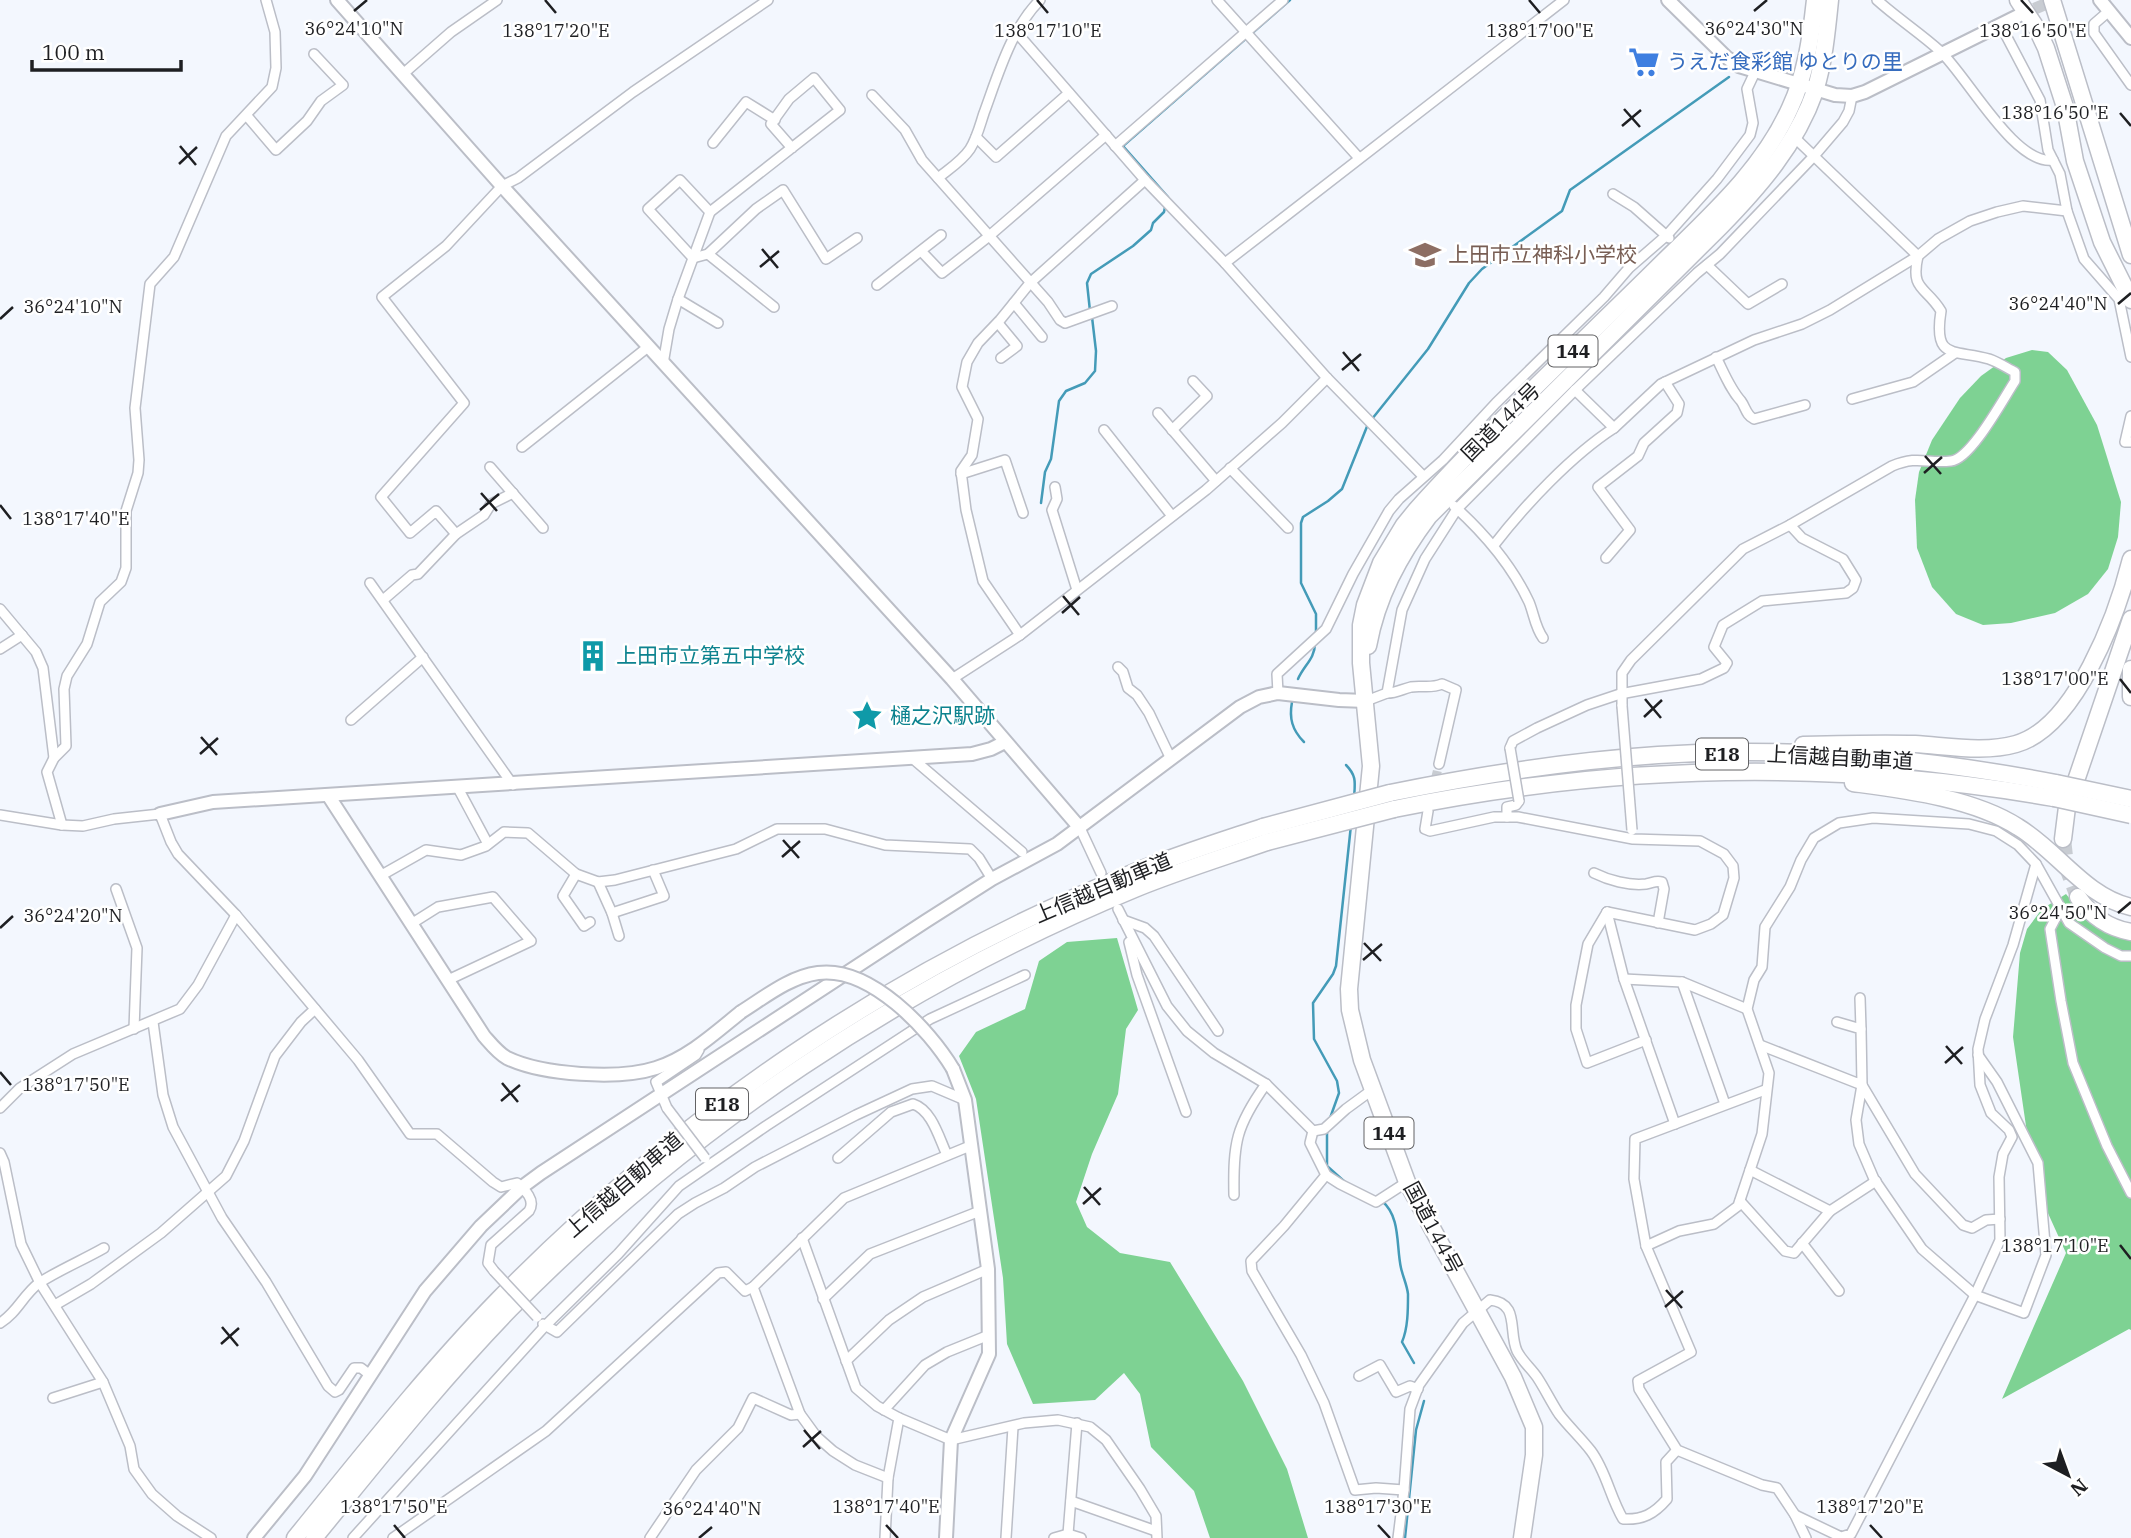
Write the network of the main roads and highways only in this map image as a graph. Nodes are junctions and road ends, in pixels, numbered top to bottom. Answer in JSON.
{"nodes":[{"id":1,"x":1815,"y":0,"type":"edge"},
{"id":2,"x":1830,"y":0,"type":"edge"},
{"id":3,"x":2029,"y":0,"type":"edge"},
{"id":4,"x":2052,"y":0,"type":"edge"},
{"id":5,"x":2018,"y":8,"type":"edge"},
{"id":6,"x":2046,"y":48,"type":"junction"},
{"id":7,"x":1808,"y":87,"type":"junction"},
{"id":8,"x":2131,"y":256,"type":"edge"},
{"id":9,"x":2131,"y":300,"type":"edge"},
{"id":10,"x":2131,"y":559,"type":"edge"},
{"id":11,"x":2131,"y":619,"type":"edge"},
{"id":12,"x":2131,"y":669,"type":"edge"},
{"id":13,"x":2131,"y":697,"type":"edge"},
{"id":14,"x":1366,"y":701,"type":"junction"},
{"id":15,"x":1660,"y":755,"type":"junction"},
{"id":16,"x":1600,"y":777,"type":"junction"},
{"id":17,"x":2055,"y":790,"type":"junction"},
{"id":18,"x":2131,"y":799,"type":"edge"},
{"id":19,"x":1392,"y":801,"type":"junction"},
{"id":20,"x":2131,"y":812,"type":"edge"},
{"id":21,"x":1265,"y":835,"type":"junction"},
{"id":22,"x":2063,"y":839,"type":"tunnel mouth"},
{"id":23,"x":2078,"y":897,"type":"tunnel mouth"},
{"id":24,"x":2131,"y":907,"type":"edge"},
{"id":25,"x":2131,"y":932,"type":"edge"},
{"id":26,"x":295,"y":1538,"type":"edge"},
{"id":27,"x":314,"y":1538,"type":"edge"},
{"id":28,"x":1522,"y":1538,"type":"edge"}],
"edges":[{"from":1,"to":7,"type":"highway","number":"144"},
{"from":2,"to":7,"type":"highway","number":"144"},
{"from":3,"to":6,"type":"highway"},
{"from":4,"to":8,"type":"highway"},
{"from":5,"to":6,"type":"highway"},
{"from":6,"to":9,"type":"highway"},
{"from":7,"to":14,"type":"highway","name":"国道144号","number":"144"},
{"from":7,"to":14,"type":"highway","name":"国道144号","number":"144"},
{"from":10,"to":15,"type":"highway"},
{"from":11,"to":22,"type":"highway"},
{"from":12,"to":13,"type":"highway"},
{"from":14,"to":28,"type":"highway","name":"国道144号","number":"144"},
{"from":15,"to":17,"type":"highway","name":"上信越自動車道","number":"E18"},
{"from":15,"to":19,"type":"highway","name":"上信越自動車道","number":"E18"},
{"from":16,"to":17,"type":"highway","name":"上信越自動車道","number":"E18"},
{"from":16,"to":19,"type":"highway","name":"上信越自動車道","number":"E18"},
{"from":16,"to":24,"type":"highway"},
{"from":17,"to":18,"type":"highway","name":"上信越自動車道","number":"E18","bridge":true},
{"from":17,"to":20,"type":"highway","name":"上信越自動車道","number":"E18","bridge":true},
{"from":19,"to":21,"type":"highway","name":"上信越自動車道","number":"E18","bridge":true},
{"from":21,"to":26,"type":"highway","name":"上信越自動車道","number":"E18"},
{"from":21,"to":27,"type":"highway","name":"上信越自動車道","number":"E18"},
{"from":23,"to":25,"type":"highway"}]}
